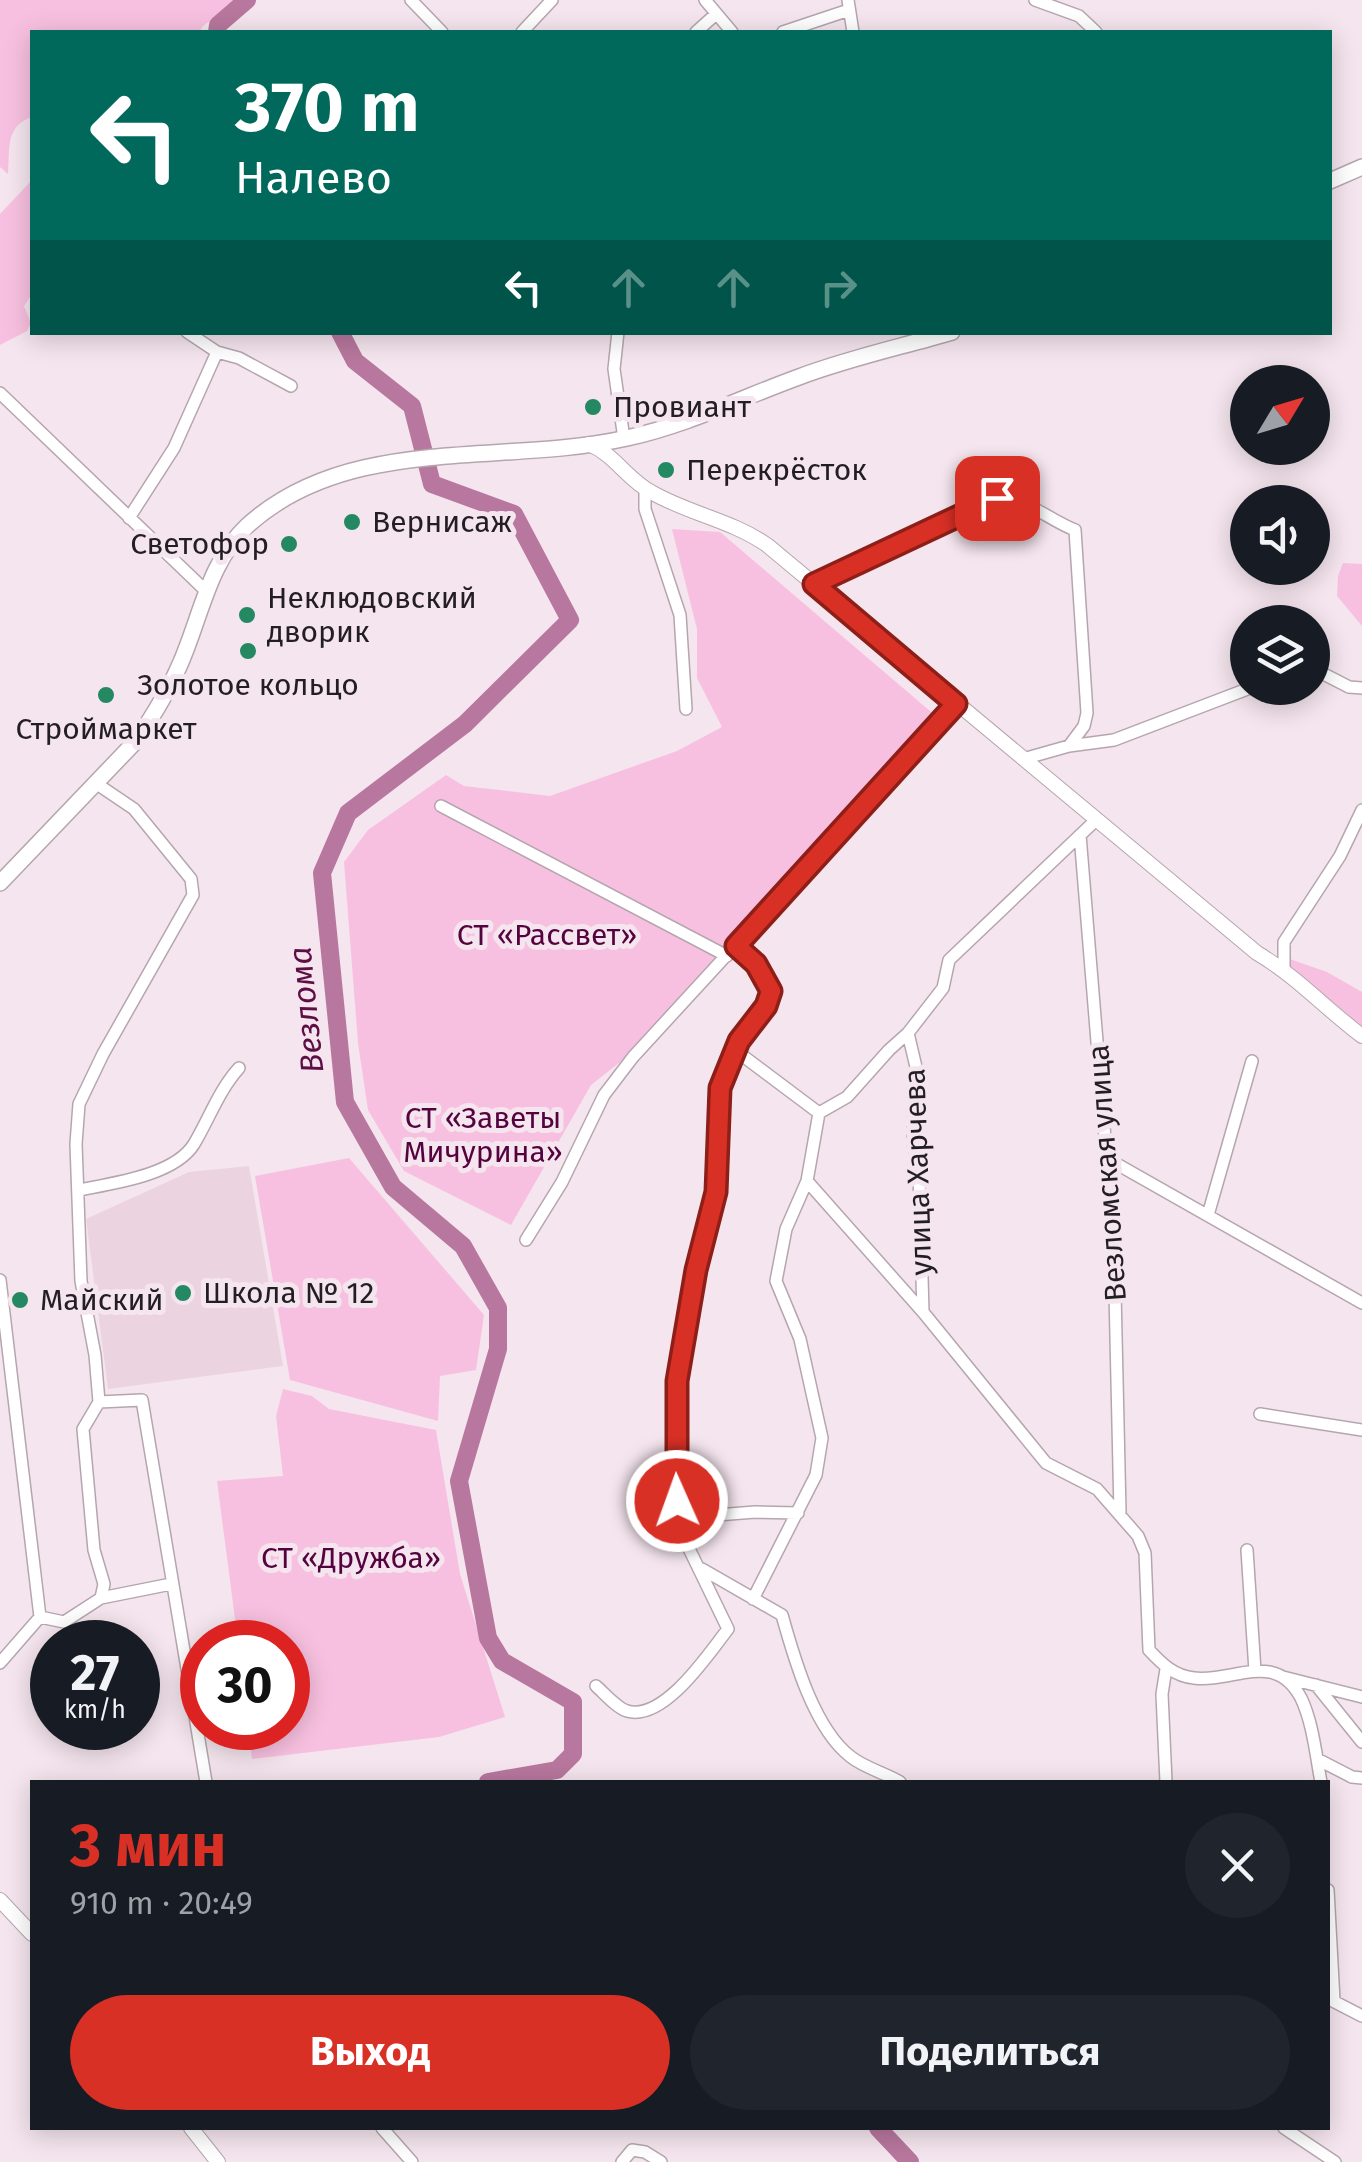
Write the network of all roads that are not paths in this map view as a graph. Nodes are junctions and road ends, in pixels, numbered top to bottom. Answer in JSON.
{"nodes":[{"id":1,"x":412,"y":0,"type":"edge"},
{"id":2,"x":552,"y":0,"type":"edge"},
{"id":3,"x":705,"y":0,"type":"edge"},
{"id":4,"x":1034,"y":0,"type":"edge"},
{"id":5,"x":849,"y":5,"type":"edge"},
{"id":6,"x":716,"y":14,"type":"junction"},
{"id":7,"x":440,"y":30,"type":"edge"},
{"id":8,"x":524,"y":30,"type":"edge"},
{"id":9,"x":698,"y":30,"type":"edge"},
{"id":10,"x":730,"y":30,"type":"edge"},
{"id":11,"x":788,"y":30,"type":"edge"},
{"id":12,"x":853,"y":30,"type":"edge"},
{"id":13,"x":1094,"y":30,"type":"edge"},
{"id":14,"x":1362,"y":166,"type":"edge"},
{"id":15,"x":1332,"y":180,"type":"edge"},
{"id":16,"x":192,"y":335,"type":"edge"},
{"id":17,"x":618,"y":335,"type":"edge"},
{"id":18,"x":941,"y":335,"type":"edge"},
{"id":19,"x":218,"y":352,"type":"junction"},
{"id":20,"x":291,"y":386,"type":"dead end"},
{"id":21,"x":0,"y":393,"type":"edge"},
{"id":22,"x":624,"y":439,"type":"junction"},
{"id":23,"x":590,"y":444,"type":"junction"},
{"id":24,"x":615,"y":460,"type":"junction"},
{"id":25,"x":645,"y":489,"type":"junction"},
{"id":26,"x":130,"y":518,"type":"junction"},
{"id":27,"x":814,"y":584,"type":"junction"},
{"id":28,"x":207,"y":592,"type":"junction"},
{"id":29,"x":1330,"y":677,"type":"edge"},
{"id":30,"x":1362,"y":688,"type":"edge"},
{"id":31,"x":1230,"y":696,"type":"edge"},
{"id":32,"x":956,"y":704,"type":"junction"},
{"id":33,"x":686,"y":709,"type":"dead end"},
{"id":34,"x":1068,"y":746,"type":"junction"},
{"id":35,"x":1023,"y":759,"type":"junction"},
{"id":36,"x":97,"y":784,"type":"junction"},
{"id":37,"x":441,"y":806,"type":"dead end"},
{"id":38,"x":1362,"y":810,"type":"edge"},
{"id":39,"x":1096,"y":820,"type":"junction"},
{"id":40,"x":1080,"y":835,"type":"junction"},
{"id":41,"x":0,"y":884,"type":"edge"},
{"id":42,"x":732,"y":951,"type":"junction"},
{"id":43,"x":1284,"y":968,"type":"junction"},
{"id":44,"x":908,"y":1033,"type":"junction"},
{"id":45,"x":1362,"y":1036,"type":"edge"},
{"id":46,"x":735,"y":1050,"type":"junction"},
{"id":47,"x":1252,"y":1060,"type":"dead end"},
{"id":48,"x":239,"y":1068,"type":"dead end"},
{"id":49,"x":820,"y":1114,"type":"junction"},
{"id":50,"x":1108,"y":1159,"type":"junction"},
{"id":51,"x":806,"y":1181,"type":"junction"},
{"id":52,"x":79,"y":1190,"type":"junction"},
{"id":53,"x":1208,"y":1215,"type":"junction"},
{"id":54,"x":526,"y":1240,"type":"dead end"},
{"id":55,"x":0,"y":1280,"type":"edge"},
{"id":56,"x":1362,"y":1303,"type":"edge"},
{"id":57,"x":923,"y":1312,"type":"junction"},
{"id":58,"x":4,"y":1361,"type":"edge"},
{"id":59,"x":99,"y":1402,"type":"junction"},
{"id":60,"x":1260,"y":1414,"type":"dead end"},
{"id":61,"x":1362,"y":1430,"type":"edge"},
{"id":62,"x":1120,"y":1512,"type":"junction"},
{"id":63,"x":798,"y":1513,"type":"junction"},
{"id":64,"x":679,"y":1518,"type":"junction"},
{"id":65,"x":1247,"y":1550,"type":"dead end"},
{"id":66,"x":698,"y":1567,"type":"junction"},
{"id":67,"x":171,"y":1584,"type":"junction"},
{"id":68,"x":740,"y":1591,"type":"junction"},
{"id":69,"x":101,"y":1598,"type":"junction"},
{"id":70,"x":753,"y":1598,"type":"junction"},
{"id":71,"x":718,"y":1605,"type":"junction"},
{"id":72,"x":40,"y":1617,"type":"junction"},
{"id":73,"x":0,"y":1662,"type":"edge"},
{"id":74,"x":1166,"y":1669,"type":"junction"},
{"id":75,"x":1255,"y":1671,"type":"junction"},
{"id":76,"x":1279,"y":1676,"type":"junction"},
{"id":77,"x":1316,"y":1685,"type":"junction"},
{"id":78,"x":596,"y":1686,"type":"dead end"},
{"id":79,"x":1362,"y":1697,"type":"edge"},
{"id":80,"x":1362,"y":1742,"type":"edge"},
{"id":81,"x":1317,"y":1759,"type":"junction"},
{"id":82,"x":1362,"y":1778,"type":"edge"},
{"id":83,"x":206,"y":1780,"type":"edge"},
{"id":84,"x":896,"y":1780,"type":"edge"},
{"id":85,"x":1166,"y":1780,"type":"edge"},
{"id":86,"x":1321,"y":1780,"type":"edge"},
{"id":87,"x":0,"y":1900,"type":"edge"},
{"id":88,"x":30,"y":1926,"type":"edge"},
{"id":89,"x":1330,"y":1963,"type":"edge"},
{"id":90,"x":1331,"y":2000,"type":"edge"},
{"id":91,"x":1362,"y":2016,"type":"edge"},
{"id":92,"x":193,"y":2130,"type":"edge"},
{"id":93,"x":384,"y":2130,"type":"edge"},
{"id":94,"x":1287,"y":2130,"type":"edge"},
{"id":95,"x":218,"y":2162,"type":"edge"},
{"id":96,"x":412,"y":2162,"type":"edge"},
{"id":97,"x":622,"y":2162,"type":"edge"},
{"id":98,"x":660,"y":2162,"type":"edge"},
{"id":99,"x":1335,"y":2162,"type":"edge"}],
"edges":[{"from":1,"to":7,"type":"street"},
{"from":2,"to":8,"type":"street"},
{"from":3,"to":6,"type":"street"},
{"from":4,"to":13,"type":"street"},
{"from":5,"to":11,"type":"street"},
{"from":5,"to":12,"type":"street"},
{"from":6,"to":9,"type":"street"},
{"from":6,"to":10,"type":"street"},
{"from":14,"to":15,"type":"main road"},
{"from":16,"to":19,"type":"street"},
{"from":17,"to":22,"type":"street"},
{"from":18,"to":22,"type":"main road"},
{"from":19,"to":20,"type":"street"},
{"from":19,"to":26,"type":"street"},
{"from":21,"to":26,"type":"street"},
{"from":22,"to":23,"type":"main road"},
{"from":22,"to":24,"type":"street"},
{"from":23,"to":24,"type":"street"},
{"from":23,"to":28,"type":"main road"},
{"from":24,"to":25,"type":"street"},
{"from":25,"to":27,"type":"street"},
{"from":25,"to":33,"type":"street"},
{"from":26,"to":28,"type":"street"},
{"from":27,"to":32,"type":"street"},
{"from":27,"to":34,"type":"street"},
{"from":28,"to":36,"type":"main road"},
{"from":29,"to":30,"type":"street"},
{"from":31,"to":34,"type":"street"},
{"from":32,"to":35,"type":"street"},
{"from":32,"to":42,"type":"street"},
{"from":34,"to":35,"type":"street"},
{"from":35,"to":39,"type":"street"},
{"from":36,"to":41,"type":"main road"},
{"from":36,"to":52,"type":"street"},
{"from":37,"to":42,"type":"street"},
{"from":38,"to":43,"type":"street"},
{"from":39,"to":40,"type":"street"},
{"from":39,"to":43,"type":"street"},
{"from":40,"to":44,"type":"street"},
{"from":40,"to":50,"type":"street","name":"Везломская улица"},
{"from":42,"to":46,"type":"street"},
{"from":42,"to":54,"type":"street"},
{"from":43,"to":45,"type":"street"},
{"from":44,"to":49,"type":"street"},
{"from":44,"to":57,"type":"street","name":"улица Харчева"},
{"from":46,"to":49,"type":"street"},
{"from":46,"to":64,"type":"street"},
{"from":47,"to":53,"type":"street"},
{"from":48,"to":52,"type":"street"},
{"from":49,"to":51,"type":"street"},
{"from":50,"to":53,"type":"street"},
{"from":50,"to":62,"type":"street","name":"Везломская улица"},
{"from":51,"to":57,"type":"street"},
{"from":51,"to":63,"type":"street"},
{"from":52,"to":59,"type":"street"},
{"from":53,"to":56,"type":"street"},
{"from":55,"to":58,"type":"street"},
{"from":57,"to":62,"type":"street"},
{"from":58,"to":72,"type":"street"},
{"from":59,"to":67,"type":"street"},
{"from":59,"to":69,"type":"street"},
{"from":60,"to":61,"type":"street"},
{"from":62,"to":74,"type":"street"},
{"from":63,"to":64,"type":"street"},
{"from":63,"to":70,"type":"street"},
{"from":64,"to":66,"type":"street"},
{"from":65,"to":75,"type":"street"},
{"from":66,"to":68,"type":"street"},
{"from":66,"to":71,"type":"street"},
{"from":67,"to":69,"type":"street"},
{"from":67,"to":83,"type":"street"},
{"from":68,"to":70,"type":"street"},
{"from":68,"to":71,"type":"street"},
{"from":69,"to":72,"type":"street"},
{"from":70,"to":84,"type":"street"},
{"from":71,"to":78,"type":"street"},
{"from":72,"to":73,"type":"street"},
{"from":74,"to":75,"type":"street"},
{"from":74,"to":85,"type":"street"},
{"from":75,"to":76,"type":"street"},
{"from":76,"to":77,"type":"street"},
{"from":76,"to":81,"type":"street"},
{"from":77,"to":79,"type":"street"},
{"from":77,"to":80,"type":"street"},
{"from":81,"to":82,"type":"street"},
{"from":81,"to":86,"type":"street"},
{"from":87,"to":88,"type":"street"},
{"from":89,"to":90,"type":"street"},
{"from":90,"to":91,"type":"street"},
{"from":92,"to":95,"type":"street"},
{"from":93,"to":96,"type":"street"},
{"from":94,"to":99,"type":"street"},
{"from":97,"to":98,"type":"street"}]}
